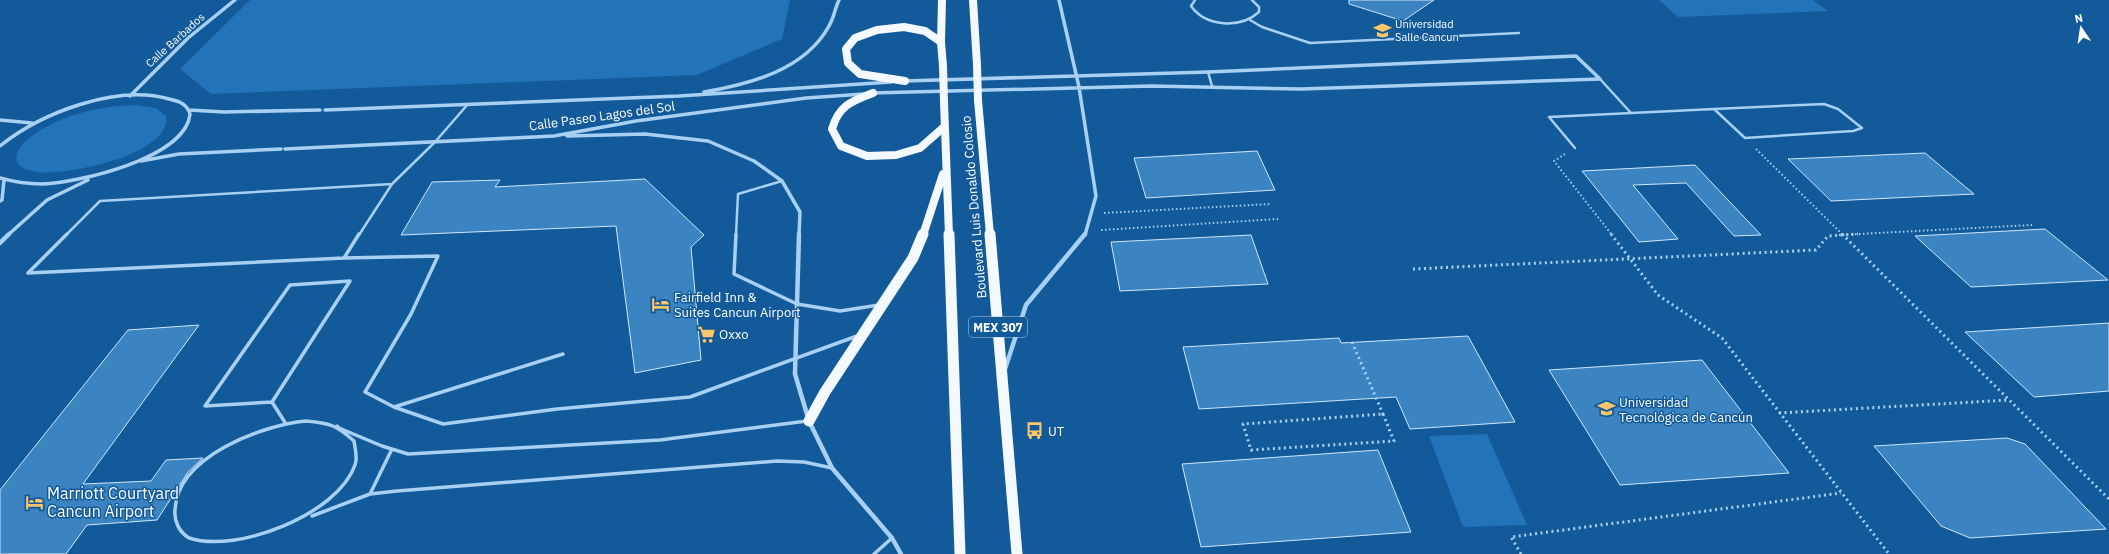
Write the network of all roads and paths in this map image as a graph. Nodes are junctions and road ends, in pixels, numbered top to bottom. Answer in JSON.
{"nodes":[{"id":1,"x":235,"y":0,"type":"edge"},
{"id":2,"x":839,"y":0,"type":"edge"},
{"id":3,"x":942,"y":0,"type":"edge"},
{"id":4,"x":973,"y":0,"type":"edge"},
{"id":5,"x":1059,"y":0,"type":"edge"},
{"id":6,"x":1193,"y":0,"type":"edge"},
{"id":7,"x":1252,"y":0,"type":"edge"},
{"id":8,"x":1250,"y":20,"type":"junction"},
{"id":9,"x":1519,"y":33,"type":"dead end"},
{"id":10,"x":941,"y":42,"type":"junction"},
{"id":11,"x":1208,"y":72,"type":"junction"},
{"id":12,"x":1075,"y":77,"type":"junction"},
{"id":13,"x":1600,"y":79,"type":"junction"},
{"id":14,"x":905,"y":81,"type":"junction"},
{"id":15,"x":1212,"y":86,"type":"junction"},
{"id":16,"x":1079,"y":87,"type":"junction"},
{"id":17,"x":873,"y":93,"type":"junction"},
{"id":18,"x":130,"y":96,"type":"junction"},
{"id":19,"x":679,"y":96,"type":"junction"},
{"id":20,"x":468,"y":104,"type":"junction"},
{"id":21,"x":1714,"y":109,"type":"junction"},
{"id":22,"x":188,"y":110,"type":"junction"},
{"id":23,"x":320,"y":110,"type":"dead end"},
{"id":24,"x":325,"y":110,"type":"dead end"},
{"id":25,"x":1631,"y":113,"type":"junction"},
{"id":26,"x":0,"y":120,"type":"edge"},
{"id":27,"x":33,"y":123,"type":"junction"},
{"id":28,"x":944,"y":127,"type":"junction"},
{"id":29,"x":554,"y":136,"type":"junction"},
{"id":30,"x":1745,"y":138,"type":"junction"},
{"id":31,"x":435,"y":142,"type":"junction"},
{"id":32,"x":0,"y":146,"type":"edge"},
{"id":33,"x":1575,"y":148,"type":"joint"},
{"id":34,"x":281,"y":149,"type":"dead end"},
{"id":35,"x":285,"y":149,"type":"dead end"},
{"id":36,"x":137,"y":162,"type":"junction"},
{"id":37,"x":946,"y":166,"type":"junction"},
{"id":38,"x":96,"y":176,"type":"junction"},
{"id":39,"x":2,"y":179,"type":"edge"},
{"id":40,"x":782,"y":181,"type":"junction"},
{"id":41,"x":392,"y":184,"type":"junction"},
{"id":42,"x":0,"y":202,"type":"edge"},
{"id":43,"x":1271,"y":204,"type":"dead end"},
{"id":44,"x":1091,"y":214,"type":"junction"},
{"id":45,"x":1278,"y":219,"type":"dead end"},
{"id":46,"x":2032,"y":225,"type":"dead end"},
{"id":47,"x":1086,"y":230,"type":"junction"},
{"id":48,"x":1843,"y":235,"type":"junction"},
{"id":49,"x":0,"y":243,"type":"edge"},
{"id":50,"x":344,"y":258,"type":"junction"},
{"id":51,"x":1630,"y":259,"type":"junction"},
{"id":52,"x":1413,"y":269,"type":"dead end"},
{"id":53,"x":797,"y":304,"type":"junction"},
{"id":54,"x":882,"y":305,"type":"junction"},
{"id":55,"x":863,"y":334,"type":"junction"},
{"id":56,"x":1352,"y":342,"type":"dead end"},
{"id":57,"x":563,"y":354,"type":"dead end"},
{"id":58,"x":796,"y":359,"type":"junction"},
{"id":59,"x":1003,"y":377,"type":"junction"},
{"id":60,"x":2009,"y":400,"type":"junction"},
{"id":61,"x":272,"y":402,"type":"junction"},
{"id":62,"x":394,"y":407,"type":"junction"},
{"id":63,"x":1383,"y":414,"type":"junction"},
{"id":64,"x":1779,"y":414,"type":"junction"},
{"id":65,"x":809,"y":421,"type":"junction"},
{"id":66,"x":286,"y":424,"type":"junction"},
{"id":67,"x":337,"y":426,"type":"junction"},
{"id":68,"x":392,"y":452,"type":"junction"},
{"id":69,"x":832,"y":468,"type":"junction"},
{"id":70,"x":1841,"y":493,"type":"junction"},
{"id":71,"x":370,"y":494,"type":"junction"},
{"id":72,"x":2109,"y":499,"type":"edge"},
{"id":73,"x":309,"y":517,"type":"junction"},
{"id":74,"x":892,"y":538,"type":"junction"},
{"id":75,"x":874,"y":554,"type":"edge"},
{"id":76,"x":901,"y":554,"type":"edge"},
{"id":77,"x":960,"y":554,"type":"edge"},
{"id":78,"x":1017,"y":554,"type":"edge"},
{"id":79,"x":1521,"y":554,"type":"edge"},
{"id":80,"x":1889,"y":554,"type":"edge"}],
"edges":[{"from":1,"to":18,"type":"street","name":"Calle Barbados"},
{"from":2,"to":19,"type":"street"},
{"from":3,"to":10,"type":"main road","name":"Boulevard Luis Donaldo Colosio","number":"MEX 307"},
{"from":4,"to":59,"type":"main road","name":"Boulevard Luis Donaldo Colosio","number":"MEX 307","bridge":true},
{"from":5,"to":12,"type":"street"},
{"from":6,"to":8,"type":"lane"},
{"from":7,"to":8,"type":"lane"},
{"from":8,"to":9,"type":"lane"},
{"from":10,"to":14,"type":"main road"},
{"from":10,"to":28,"type":"main road","name":"Boulevard Luis Donaldo Colosio","number":"MEX 307","bridge":true},
{"from":11,"to":12,"type":"street","name":"Calle Paseo Lagos del Sol"},
{"from":11,"to":13,"type":"street","name":"Calle Paseo Lagos del Sol"},
{"from":11,"to":15,"type":"lane"},
{"from":12,"to":14,"type":"street","name":"Calle Paseo Lagos del Sol"},
{"from":12,"to":16,"type":"street"},
{"from":13,"to":15,"type":"street","name":"Calle Paseo Lagos del Sol"},
{"from":13,"to":25,"type":"lane"},
{"from":14,"to":19,"type":"street","name":"Calle Paseo Lagos del Sol"},
{"from":15,"to":16,"type":"street","name":"Calle Paseo Lagos del Sol"},
{"from":16,"to":17,"type":"street","name":"Calle Paseo Lagos del Sol"},
{"from":16,"to":44,"type":"street"},
{"from":17,"to":28,"type":"main road"},
{"from":17,"to":29,"type":"street","name":"Calle Paseo Lagos del Sol"},
{"from":18,"to":22,"type":"street"},
{"from":18,"to":27,"type":"street"},
{"from":19,"to":20,"type":"street","name":"Calle Paseo Lagos del Sol"},
{"from":20,"to":24,"type":"street","name":"Calle Paseo Lagos del Sol"},
{"from":20,"to":31,"type":"lane"},
{"from":21,"to":25,"type":"lane"},
{"from":21,"to":30,"type":"lane"},
{"from":21,"to":30,"type":"lane"},
{"from":22,"to":23,"type":"street"},
{"from":22,"to":36,"type":"street"},
{"from":25,"to":33,"type":"lane"},
{"from":26,"to":27,"type":"street"},
{"from":27,"to":32,"type":"street"},
{"from":28,"to":37,"type":"main road","name":"Boulevard Luis Donaldo Colosio","number":"MEX 307"},
{"from":29,"to":31,"type":"street","name":"Calle Paseo Lagos del Sol"},
{"from":29,"to":40,"type":"street"},
{"from":30,"to":48,"type":"path"},
{"from":31,"to":35,"type":"street","name":"Calle Paseo Lagos del Sol"},
{"from":31,"to":41,"type":"lane"},
{"from":33,"to":51,"type":"path"},
{"from":34,"to":36,"type":"street"},
{"from":36,"to":38,"type":"street"},
{"from":37,"to":54,"type":"main road"},
{"from":37,"to":77,"type":"main road","name":"Boulevard Luis Donaldo Colosio","number":"MEX 307"},
{"from":38,"to":39,"type":"street"},
{"from":38,"to":49,"type":"street"},
{"from":39,"to":42,"type":"street"},
{"from":40,"to":53,"type":"street"},
{"from":40,"to":53,"type":"lane"},
{"from":41,"to":50,"type":"lane"},
{"from":41,"to":50,"type":"lane"},
{"from":43,"to":44,"type":"path"},
{"from":44,"to":47,"type":"street"},
{"from":45,"to":47,"type":"path"},
{"from":46,"to":48,"type":"path"},
{"from":47,"to":59,"type":"street"},
{"from":48,"to":51,"type":"path"},
{"from":48,"to":60,"type":"path"},
{"from":50,"to":62,"type":"lane"},
{"from":51,"to":52,"type":"path"},
{"from":51,"to":64,"type":"path"},
{"from":53,"to":54,"type":"lane"},
{"from":53,"to":58,"type":"street"},
{"from":54,"to":55,"type":"main road"},
{"from":55,"to":58,"type":"lane"},
{"from":55,"to":65,"type":"main road"},
{"from":56,"to":63,"type":"path"},
{"from":57,"to":62,"type":"lane"},
{"from":58,"to":62,"type":"lane"},
{"from":58,"to":65,"type":"street"},
{"from":59,"to":78,"type":"main road","name":"Boulevard Luis Donaldo Colosio","number":"MEX 307"},
{"from":60,"to":64,"type":"path"},
{"from":60,"to":72,"type":"path"},
{"from":61,"to":61,"type":"lane"},
{"from":61,"to":66,"type":"lane"},
{"from":63,"to":63,"type":"path"},
{"from":64,"to":70,"type":"path"},
{"from":65,"to":68,"type":"lane"},
{"from":65,"to":69,"type":"street"},
{"from":66,"to":67,"type":"lane"},
{"from":66,"to":73,"type":"lane"},
{"from":67,"to":68,"type":"lane"},
{"from":67,"to":73,"type":"lane"},
{"from":68,"to":71,"type":"lane"},
{"from":69,"to":71,"type":"lane"},
{"from":69,"to":74,"type":"street"},
{"from":70,"to":79,"type":"path"},
{"from":70,"to":80,"type":"path"},
{"from":71,"to":73,"type":"lane"},
{"from":74,"to":75,"type":"lane"},
{"from":74,"to":76,"type":"street"}]}
